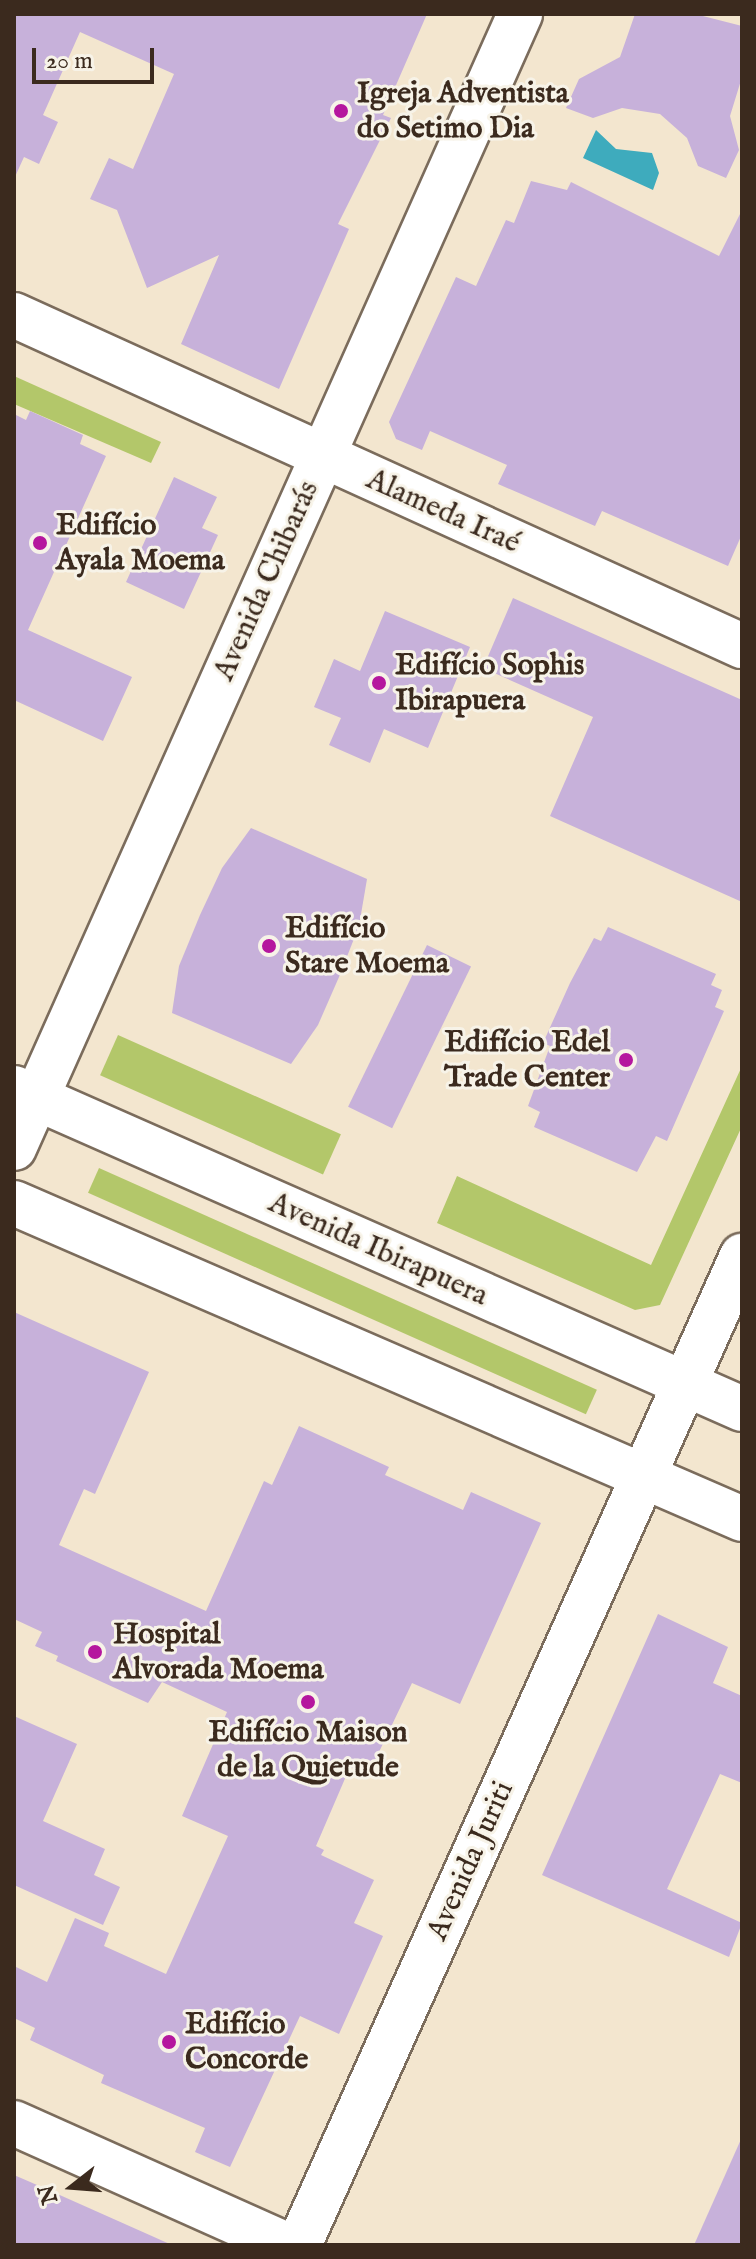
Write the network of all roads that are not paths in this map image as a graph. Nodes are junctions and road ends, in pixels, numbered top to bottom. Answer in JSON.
{"nodes":[{"id":1,"x":520,"y":14,"type":"edge"},
{"id":2,"x":14,"y":315,"type":"edge"},
{"id":3,"x":322,"y":457,"type":"junction"},
{"id":4,"x":742,"y":646,"type":"edge"},
{"id":5,"x":26,"y":1093,"type":"edge"},
{"id":6,"x":14,"y":1148,"type":"edge"},
{"id":7,"x":14,"y":1203,"type":"edge"},
{"id":8,"x":742,"y":1256,"type":"edge"},
{"id":9,"x":686,"y":1385,"type":"junction"},
{"id":10,"x":742,"y":1409,"type":"edge"},
{"id":11,"x":643,"y":1477,"type":"junction"},
{"id":12,"x":742,"y":1519,"type":"edge"},
{"id":13,"x":14,"y":2123,"type":"edge"},
{"id":14,"x":287,"y":2245,"type":"edge"},
{"id":15,"x":299,"y":2245,"type":"edge"}],
"edges":[{"from":1,"to":3,"type":"street","name":"Avenida Chibarás"},
{"from":2,"to":3,"type":"street","name":"Alameda Iraé"},
{"from":3,"to":4,"type":"street","name":"Alameda Iraé"},
{"from":3,"to":5,"type":"street","name":"Avenida Chibarás"},
{"from":5,"to":6,"type":"street","name":"Avenida Chibarás"},
{"from":5,"to":9,"type":"street","name":"Avenida Ibirapuera"},
{"from":7,"to":11,"type":"street"},
{"from":8,"to":9,"type":"street","name":"Avenida Juriti"},
{"from":9,"to":10,"type":"street","name":"Avenida Ibirapuera"},
{"from":9,"to":11,"type":"street","name":"Avenida Juriti"},
{"from":11,"to":12,"type":"street"},
{"from":11,"to":15,"type":"street","name":"Avenida Juriti"},
{"from":13,"to":14,"type":"street"}]}
